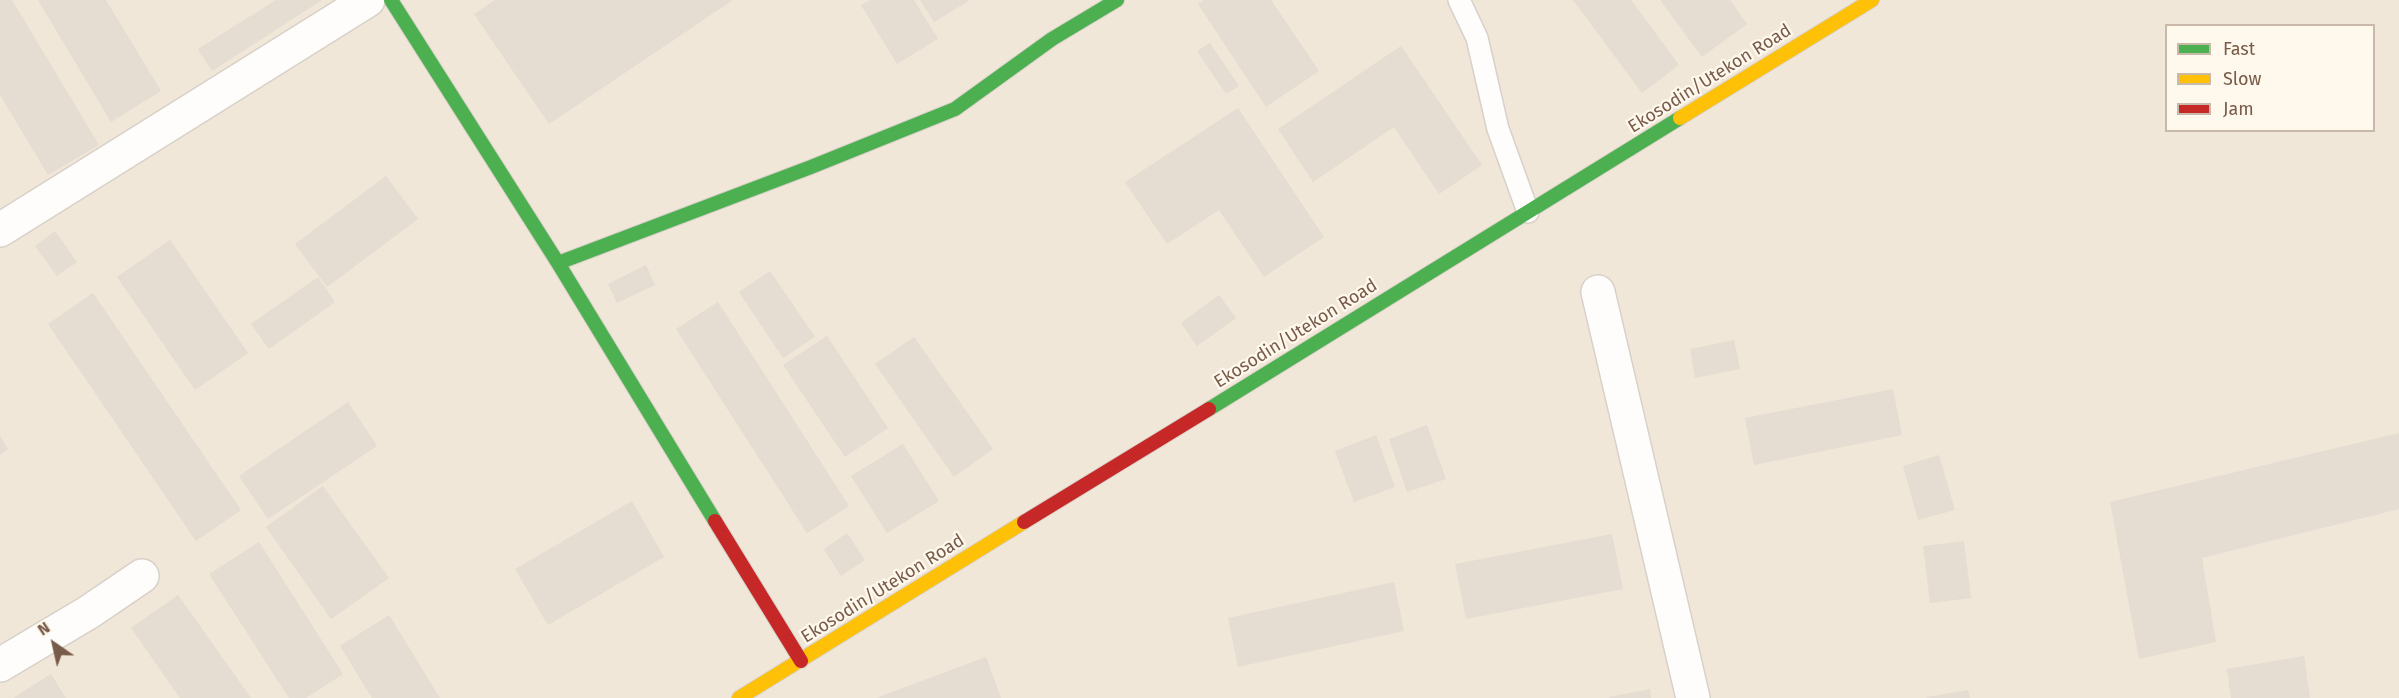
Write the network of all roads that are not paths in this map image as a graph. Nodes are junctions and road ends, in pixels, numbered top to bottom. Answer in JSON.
{"nodes":[{"id":1,"x":368,"y":0,"type":"edge"},
{"id":2,"x":391,"y":0,"type":"edge"},
{"id":3,"x":1117,"y":0,"type":"edge"},
{"id":4,"x":1459,"y":0,"type":"edge"},
{"id":5,"x":1872,"y":0,"type":"edge"},
{"id":6,"x":1528,"y":212,"type":"junction"},
{"id":7,"x":0,"y":230,"type":"edge"},
{"id":8,"x":558,"y":263,"type":"junction"},
{"id":9,"x":1598,"y":292,"type":"dead end"},
{"id":10,"x":142,"y":576,"type":"dead end"},
{"id":11,"x":801,"y":661,"type":"junction"},
{"id":12,"x":0,"y":665,"type":"edge"},
{"id":13,"x":739,"y":698,"type":"edge"},
{"id":14,"x":1693,"y":698,"type":"edge"}],
"edges":[{"from":1,"to":7,"type":"street"},
{"from":2,"to":8,"type":"street"},
{"from":3,"to":8,"type":"street"},
{"from":4,"to":6,"type":"lane"},
{"from":5,"to":6,"type":"street","name":"Ekosodin/Utekon Road"},
{"from":6,"to":11,"type":"street","name":"Ekosodin/Utekon Road"},
{"from":8,"to":11,"type":"street"},
{"from":9,"to":14,"type":"street"},
{"from":10,"to":12,"type":"street"},
{"from":11,"to":13,"type":"street","name":"Ekosodin/Utekon Road"}]}
